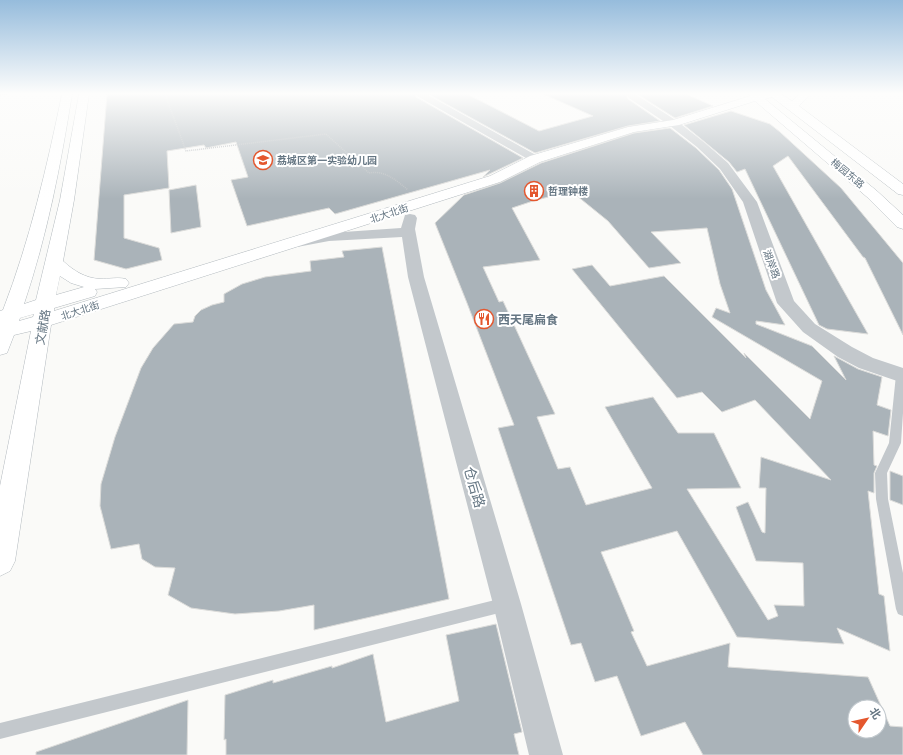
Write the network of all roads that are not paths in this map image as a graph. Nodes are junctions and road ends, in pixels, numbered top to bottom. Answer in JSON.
{"nodes":[{"id":1,"x":60,"y":129,"type":"edge"},
{"id":2,"x":78,"y":129,"type":"edge"},
{"id":3,"x":483,"y":129,"type":"edge"},
{"id":4,"x":618,"y":129,"type":"edge"},
{"id":5,"x":631,"y":129,"type":"edge"},
{"id":6,"x":679,"y":129,"type":"edge"},
{"id":7,"x":796,"y":129,"type":"edge"},
{"id":8,"x":823,"y":129,"type":"edge"},
{"id":9,"x":530,"y":156,"type":"junction"},
{"id":10,"x":903,"y":191,"type":"edge"},
{"id":11,"x":448,"y":194,"type":"junction"},
{"id":12,"x":411,"y":215,"type":"junction"},
{"id":13,"x":903,"y":224,"type":"edge"},
{"id":14,"x":289,"y":244,"type":"junction"},
{"id":15,"x":54,"y":263,"type":"junction"},
{"id":16,"x":120,"y":283,"type":"junction"},
{"id":17,"x":45,"y":312,"type":"junction"},
{"id":18,"x":3,"y":329,"type":"edge"},
{"id":19,"x":902,"y":375,"type":"edge"},
{"id":20,"x":0,"y":561,"type":"edge"},
{"id":21,"x":507,"y":604,"type":"junction"},
{"id":22,"x":903,"y":609,"type":"edge"},
{"id":23,"x":0,"y":731,"type":"edge"},
{"id":24,"x":546,"y":755,"type":"edge"}],
"edges":[{"from":1,"to":18,"type":"main road"},
{"from":2,"to":15,"type":"main road","name":"文献路"},
{"from":3,"to":9,"type":"street"},
{"from":4,"to":9,"type":"main road","name":"北大北街"},
{"from":5,"to":11,"type":"main road","name":"北大北街"},
{"from":6,"to":19,"type":"street","name":"湖岸路"},
{"from":7,"to":13,"type":"main road","name":"梅园东路"},
{"from":8,"to":10,"type":"main road","name":"梅园东路"},
{"from":9,"to":12,"type":"main road","name":"北大北街"},
{"from":11,"to":12,"type":"main road"},
{"from":11,"to":14,"type":"main road","name":"北大北街"},
{"from":12,"to":14,"type":"street"},
{"from":12,"to":16,"type":"main road","name":"北大北街"},
{"from":12,"to":21,"type":"street","name":"仓后路"},
{"from":14,"to":17,"type":"main road","name":"北大北街"},
{"from":15,"to":16,"type":"main road"},
{"from":15,"to":17,"type":"main road","name":"文献路"},
{"from":16,"to":17,"type":"main road","name":"北大北街"},
{"from":17,"to":18,"type":"main road","name":"北大北街"},
{"from":17,"to":20,"type":"main road","name":"文献路"},
{"from":19,"to":22,"type":"lane"},
{"from":21,"to":23,"type":"lane"},
{"from":21,"to":24,"type":"street","name":"仓后路"}]}
